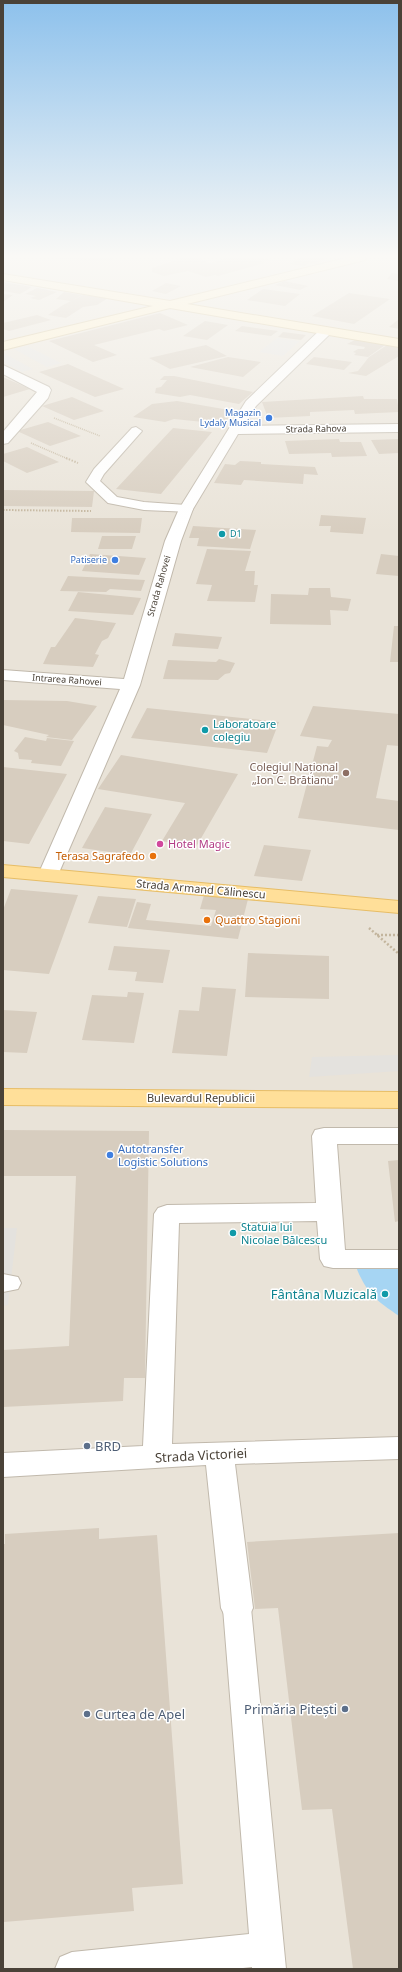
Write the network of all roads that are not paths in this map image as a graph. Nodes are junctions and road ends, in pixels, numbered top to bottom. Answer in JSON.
{"nodes":[{"id":1,"x":306,"y":350,"type":"edge"},
{"id":2,"x":5,"y":372,"type":"edge"},
{"id":3,"x":399,"y":428,"type":"edge"},
{"id":4,"x":234,"y":430,"type":"junction"},
{"id":5,"x":136,"y":431,"type":"dead end"},
{"id":6,"x":5,"y":437,"type":"edge"},
{"id":7,"x":186,"y":509,"type":"junction"},
{"id":8,"x":3,"y":674,"type":"edge"},
{"id":9,"x":130,"y":684,"type":"junction"},
{"id":10,"x":3,"y":871,"type":"edge"},
{"id":11,"x":48,"y":875,"type":"junction"},
{"id":12,"x":399,"y":907,"type":"edge"},
{"id":13,"x":3,"y":1097,"type":"edge"},
{"id":14,"x":399,"y":1100,"type":"edge"},
{"id":15,"x":399,"y":1136,"type":"edge"},
{"id":16,"x":330,"y":1212,"type":"junction"},
{"id":17,"x":399,"y":1259,"type":"edge"},
{"id":18,"x":399,"y":1448,"type":"edge"},
{"id":19,"x":219,"y":1453,"type":"junction"},
{"id":20,"x":157,"y":1456,"type":"junction"},
{"id":21,"x":3,"y":1465,"type":"edge"},
{"id":22,"x":236,"y":1608,"type":"joint"},
{"id":23,"x":268,"y":1959,"type":"edge"},
{"id":24,"x":72,"y":1969,"type":"edge"}],
"edges":[{"from":1,"to":4,"type":"street","name":"Strada Rahovei"},
{"from":2,"to":6,"type":"street"},
{"from":3,"to":4,"type":"street","name":"Strada Rahova"},
{"from":4,"to":7,"type":"street","name":"Strada Rahovei"},
{"from":5,"to":7,"type":"lane"},
{"from":7,"to":9,"type":"street","name":"Strada Rahovei"},
{"from":8,"to":9,"type":"street","name":"Intrarea Rahovei"},
{"from":9,"to":11,"type":"street","name":"Strada Rahovei"},
{"from":10,"to":11,"type":"main road","name":"Strada Armand Călinescu"},
{"from":11,"to":12,"type":"main road","name":"Strada Armand Călinescu"},
{"from":13,"to":14,"type":"main road","name":"Bulevardul Republicii"},
{"from":15,"to":16,"type":"street"},
{"from":16,"to":17,"type":"street"},
{"from":16,"to":20,"type":"street"},
{"from":18,"to":19,"type":"street","name":"Strada Victoriei"},
{"from":19,"to":20,"type":"street","name":"Strada Victoriei"},
{"from":19,"to":22,"type":"street"},
{"from":20,"to":21,"type":"street","name":"Strada Victoriei"},
{"from":22,"to":23,"type":"lane"},
{"from":23,"to":24,"type":"lane"}]}
